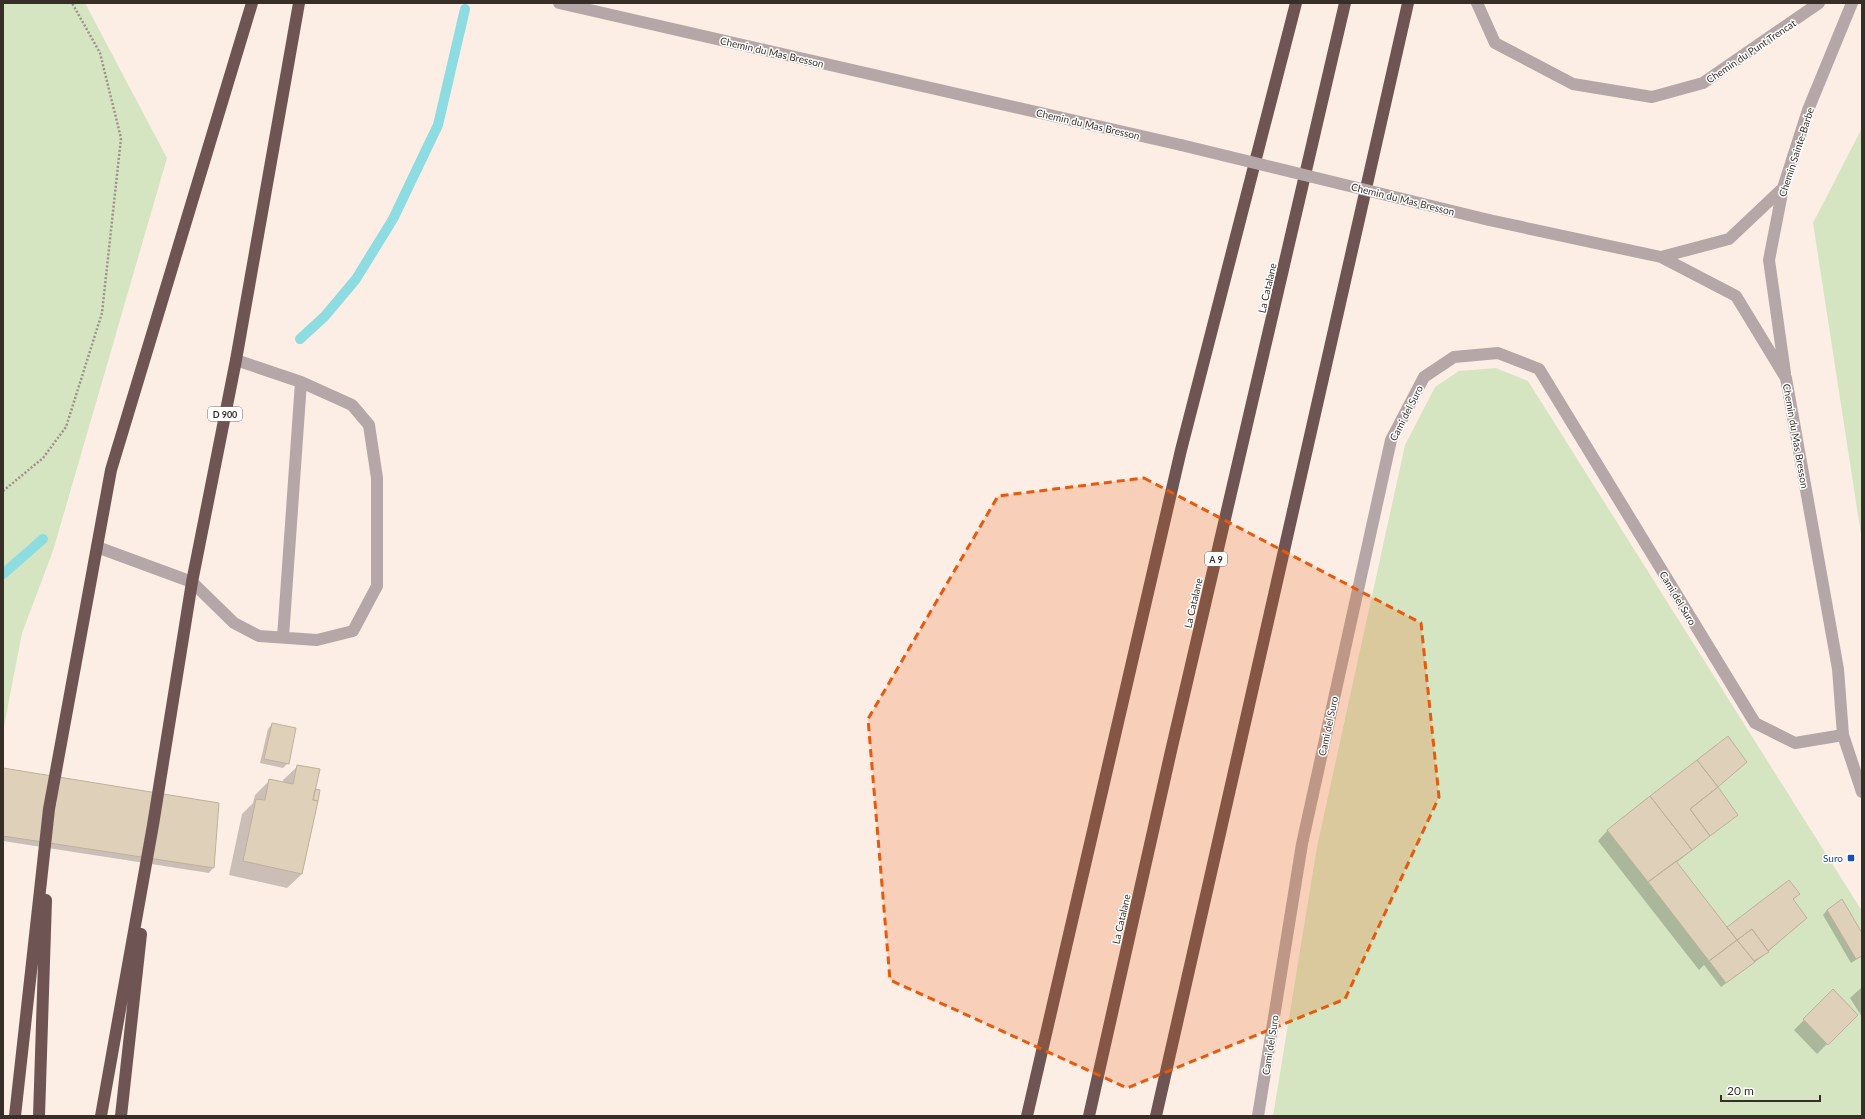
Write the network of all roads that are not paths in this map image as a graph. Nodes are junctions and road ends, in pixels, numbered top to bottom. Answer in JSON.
{"nodes":[{"id":1,"x":252,"y":3,"type":"edge"},
{"id":2,"x":299,"y":3,"type":"edge"},
{"id":3,"x":1296,"y":3,"type":"edge"},
{"id":4,"x":1345,"y":3,"type":"edge"},
{"id":5,"x":1408,"y":3,"type":"edge"},
{"id":6,"x":1477,"y":3,"type":"edge"},
{"id":7,"x":1819,"y":3,"type":"edge"},
{"id":8,"x":1852,"y":3,"type":"edge"},
{"id":9,"x":564,"y":4,"type":"edge"},
{"id":10,"x":1783,"y":188,"type":"junction"},
{"id":11,"x":1661,"y":257,"type":"junction"},
{"id":12,"x":236,"y":360,"type":"junction"},
{"id":13,"x":1786,"y":378,"type":"junction"},
{"id":14,"x":302,"y":382,"type":"junction"},
{"id":15,"x":97,"y":546,"type":"junction"},
{"id":16,"x":192,"y":582,"type":"junction"},
{"id":17,"x":283,"y":637,"type":"junction"},
{"id":18,"x":1843,"y":735,"type":"junction"},
{"id":19,"x":1862,"y":792,"type":"edge"},
{"id":20,"x":49,"y":809,"type":"junction"},
{"id":21,"x":153,"y":825,"type":"junction"},
{"id":22,"x":15,"y":1116,"type":"edge"},
{"id":23,"x":39,"y":1116,"type":"edge"},
{"id":24,"x":102,"y":1116,"type":"edge"},
{"id":25,"x":121,"y":1116,"type":"edge"},
{"id":26,"x":1027,"y":1116,"type":"edge"},
{"id":27,"x":1090,"y":1116,"type":"edge"},
{"id":28,"x":1156,"y":1116,"type":"edge"},
{"id":29,"x":1258,"y":1116,"type":"edge"}],
"edges":[{"from":1,"to":15,"type":"highway"},
{"from":2,"to":12,"type":"highway","number":"D 900"},
{"from":3,"to":26,"type":"highway"},
{"from":4,"to":27,"type":"highway","name":"La Catalane","number":"A 9"},
{"from":5,"to":28,"type":"highway"},
{"from":6,"to":7,"type":"street","name":"Chemin du Punt Trencat"},
{"from":8,"to":10,"type":"street","name":"Chemin Sainte-Barbe"},
{"from":9,"to":11,"type":"street","name":"Chemin du Mas Bresson","bridge":true},
{"from":10,"to":11,"type":"street"},
{"from":10,"to":13,"type":"street","name":"Chemin Sainte-Barbe"},
{"from":11,"to":13,"type":"street","name":"Chemin du Mas Bresson"},
{"from":12,"to":14,"type":"street"},
{"from":12,"to":16,"type":"highway","number":"D 900"},
{"from":13,"to":18,"type":"street","name":"Chemin du Mas Bresson"},
{"from":14,"to":17,"type":"street"},
{"from":14,"to":17,"type":"street"},
{"from":15,"to":16,"type":"street"},
{"from":15,"to":20,"type":"highway"},
{"from":16,"to":17,"type":"street"},
{"from":16,"to":21,"type":"highway","number":"D 900"},
{"from":18,"to":19,"type":"street","name":"Chemin du Mas Bresson"},
{"from":18,"to":29,"type":"street","name":"Cami del Suro"},
{"from":20,"to":22,"type":"highway"},
{"from":20,"to":23,"type":"highway"},
{"from":21,"to":24,"type":"highway"},
{"from":21,"to":25,"type":"highway"}]}
